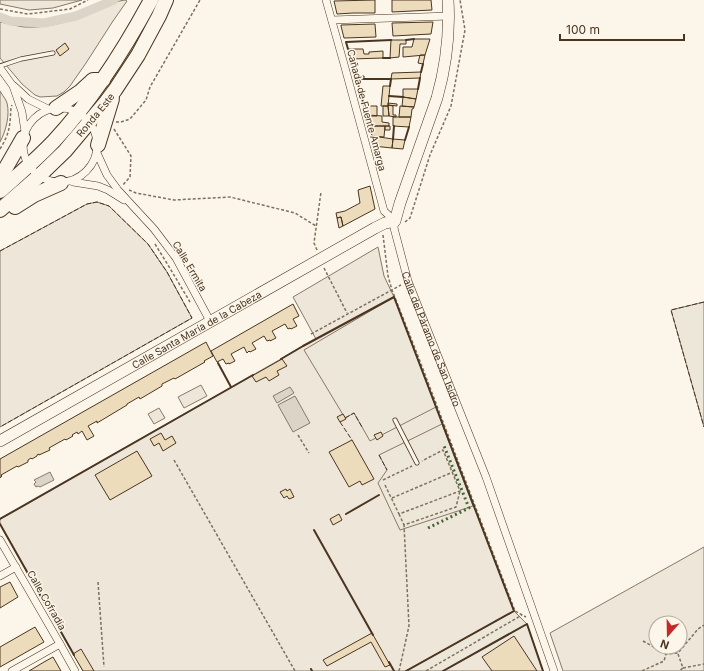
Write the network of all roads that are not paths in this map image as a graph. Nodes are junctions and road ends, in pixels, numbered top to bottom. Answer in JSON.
{"nodes":[{"id":1,"x":151,"y":0,"type":"edge"},
{"id":2,"x":166,"y":0,"type":"edge"},
{"id":3,"x":326,"y":0,"type":"edge"},
{"id":4,"x":448,"y":0,"type":"edge"},
{"id":5,"x":449,"y":16,"type":"junction"},
{"id":6,"x":332,"y":20,"type":"junction"},
{"id":7,"x":53,"y":53,"type":"dead end"},
{"id":8,"x":0,"y":67,"type":"edge"},
{"id":9,"x":103,"y":80,"type":"junction"},
{"id":10,"x":13,"y":86,"type":"junction"},
{"id":11,"x":115,"y":90,"type":"junction"},
{"id":12,"x":52,"y":109,"type":"junction"},
{"id":13,"x":78,"y":113,"type":"junction"},
{"id":14,"x":90,"y":122,"type":"junction"},
{"id":15,"x":24,"y":135,"type":"junction"},
{"id":16,"x":97,"y":149,"type":"junction"},
{"id":17,"x":29,"y":165,"type":"junction"},
{"id":18,"x":40,"y":176,"type":"junction"},
{"id":19,"x":0,"y":178,"type":"edge"},
{"id":20,"x":67,"y":183,"type":"junction"},
{"id":21,"x":0,"y":191,"type":"edge"},
{"id":22,"x":133,"y":206,"type":"junction"},
{"id":23,"x":0,"y":210,"type":"edge"},
{"id":24,"x":0,"y":213,"type":"edge"},
{"id":25,"x":395,"y":221,"type":"junction"},
{"id":26,"x":210,"y":321,"type":"junction"},
{"id":27,"x":395,"y":420,"type":"dead end"},
{"id":28,"x":0,"y":441,"type":"edge"},
{"id":29,"x":417,"y":463,"type":"road end"},
{"id":30,"x":0,"y":540,"type":"edge"},
{"id":31,"x":16,"y":567,"type":"junction"},
{"id":32,"x":0,"y":576,"type":"edge"},
{"id":33,"x":60,"y":644,"type":"junction"},
{"id":34,"x":12,"y":671,"type":"edge"},
{"id":35,"x":75,"y":671,"type":"edge"},
{"id":36,"x":554,"y":671,"type":"edge"}],
"edges":[{"from":1,"to":9,"type":"highway","name":"Ronda Este"},
{"from":2,"to":11,"type":"highway","name":"Ronda Este"},
{"from":3,"to":6,"type":"street","name":"Cañada de Fuente Amarga"},
{"from":4,"to":5,"type":"street","name":"Calle del Páramo de San Isidro"},
{"from":5,"to":6,"type":"street"},
{"from":5,"to":25,"type":"street","name":"Calle del Páramo de San Isidro"},
{"from":6,"to":25,"type":"street","name":"Cañada de Fuente Amarga"},
{"from":7,"to":8,"type":"lane"},
{"from":8,"to":10,"type":"street"},
{"from":9,"to":12,"type":"highway"},
{"from":9,"to":13,"type":"highway","name":"Ronda Este"},
{"from":10,"to":12,"type":"street"},
{"from":10,"to":15,"type":"street"},
{"from":11,"to":14,"type":"highway","name":"Ronda Este"},
{"from":11,"to":16,"type":"highway"},
{"from":12,"to":13,"type":"street"},
{"from":12,"to":15,"type":"street"},
{"from":13,"to":14,"type":"street"},
{"from":13,"to":17,"type":"highway","name":"Ronda Este"},
{"from":14,"to":16,"type":"street","name":"Calle Ermita"},
{"from":14,"to":18,"type":"highway","name":"Ronda Este"},
{"from":15,"to":17,"type":"street"},
{"from":15,"to":19,"type":"highway"},
{"from":16,"to":20,"type":"street"},
{"from":16,"to":22,"type":"street","name":"Calle Ermita"},
{"from":17,"to":18,"type":"street"},
{"from":17,"to":21,"type":"highway","name":"Ronda Este"},
{"from":18,"to":20,"type":"street","name":"Calle Ermita"},
{"from":18,"to":23,"type":"highway","name":"Ronda Este"},
{"from":20,"to":22,"type":"street","name":"Calle Ermita"},
{"from":20,"to":24,"type":"highway"},
{"from":22,"to":26,"type":"street","name":"Calle Ermita"},
{"from":25,"to":26,"type":"street","name":"Calle Santa María de la Cabeza"},
{"from":25,"to":36,"type":"street","name":"Calle del Páramo de San Isidro"},
{"from":26,"to":28,"type":"street","name":"Calle Santa María de la Cabeza"},
{"from":27,"to":29,"type":"lane"},
{"from":30,"to":31,"type":"street","name":"Calle Cofradía"},
{"from":31,"to":32,"type":"street"},
{"from":31,"to":33,"type":"street","name":"Calle Cofradía"},
{"from":33,"to":34,"type":"street"},
{"from":33,"to":35,"type":"street","name":"Calle Cofradía"}]}
